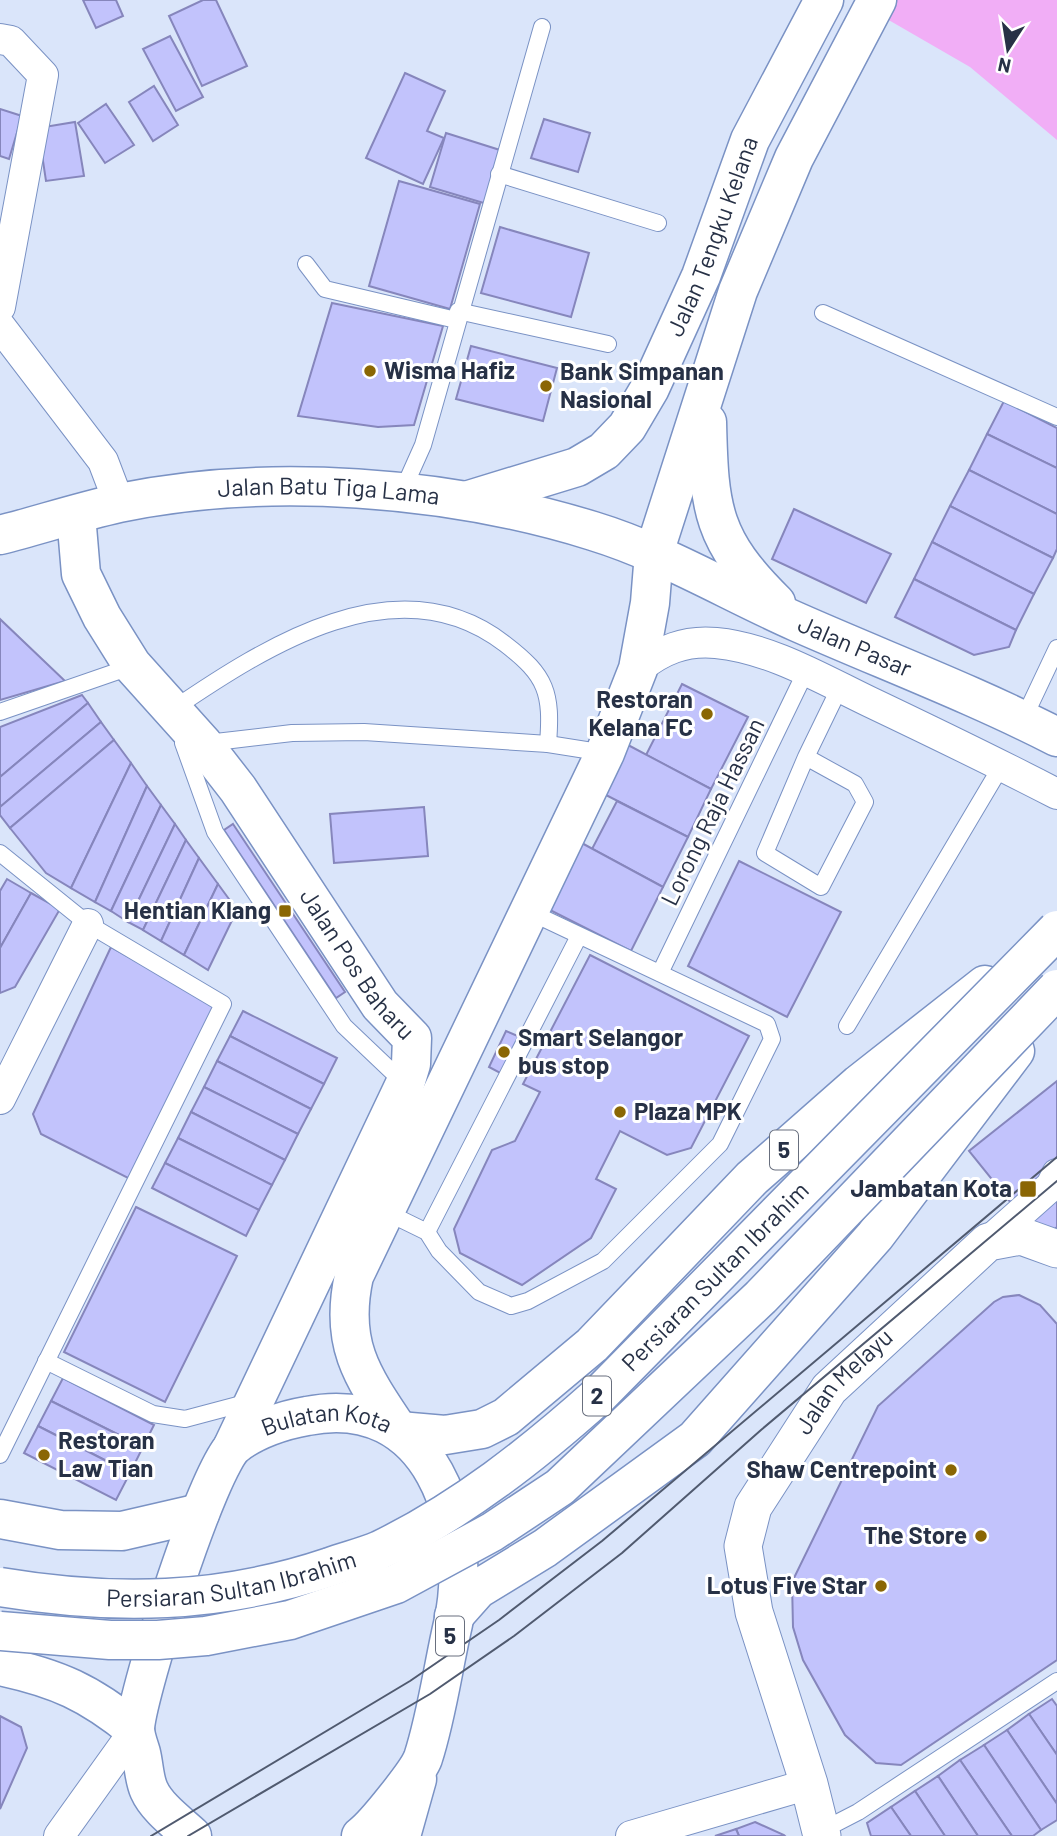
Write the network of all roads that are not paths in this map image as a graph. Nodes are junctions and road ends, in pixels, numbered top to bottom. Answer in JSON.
{"nodes":[{"id":1,"x":824,"y":0,"type":"edge"},
{"id":2,"x":877,"y":0,"type":"edge"},
{"id":3,"x":542,"y":27,"type":"dead end"},
{"id":4,"x":0,"y":39,"type":"edge"},
{"id":5,"x":499,"y":174,"type":"junction"},
{"id":6,"x":658,"y":223,"type":"dead end"},
{"id":7,"x":306,"y":264,"type":"dead end"},
{"id":8,"x":0,"y":307,"type":"edge"},
{"id":9,"x":823,"y":313,"type":"dead end"},
{"id":10,"x":457,"y":316,"type":"junction"},
{"id":11,"x":0,"y":326,"type":"edge"},
{"id":12,"x":608,"y":344,"type":"dead end"},
{"id":13,"x":713,"y":368,"type":"junction"},
{"id":14,"x":1057,"y":417,"type":"edge"},
{"id":15,"x":402,"y":492,"type":"junction"},
{"id":16,"x":469,"y":500,"type":"junction"},
{"id":17,"x":119,"y":503,"type":"junction"},
{"id":18,"x":76,"y":515,"type":"junction"},
{"id":19,"x":0,"y":535,"type":"edge"},
{"id":20,"x":653,"y":553,"type":"junction"},
{"id":21,"x":794,"y":621,"type":"junction"},
{"id":22,"x":1057,"y":648,"type":"edge"},
{"id":23,"x":132,"y":665,"type":"junction"},
{"id":24,"x":638,"y":669,"type":"junction"},
{"id":25,"x":806,"y":671,"type":"junction"},
{"id":26,"x":840,"y":687,"type":"junction"},
{"id":27,"x":172,"y":710,"type":"junction"},
{"id":28,"x":0,"y":712,"type":"edge"},
{"id":29,"x":1023,"y":720,"type":"junction"},
{"id":30,"x":1057,"y":737,"type":"edge"},
{"id":31,"x":203,"y":744,"type":"junction"},
{"id":32,"x":548,"y":744,"type":"junction"},
{"id":33,"x":605,"y":753,"type":"junction"},
{"id":34,"x":806,"y":757,"type":"junction"},
{"id":35,"x":1002,"y":765,"type":"junction"},
{"id":36,"x":1057,"y":794,"type":"edge"},
{"id":37,"x":0,"y":853,"type":"edge"},
{"id":38,"x":530,"y":912,"type":"junction"},
{"id":39,"x":88,"y":924,"type":"junction"},
{"id":40,"x":1057,"y":929,"type":"edge"},
{"id":41,"x":579,"y":936,"type":"junction"},
{"id":42,"x":660,"y":973,"type":"junction"},
{"id":43,"x":1057,"y":989,"type":"edge"},
{"id":44,"x":1057,"y":997,"type":"edge"},
{"id":45,"x":847,"y":1026,"type":"dead end"},
{"id":46,"x":475,"y":1029,"type":"junction"},
{"id":47,"x":412,"y":1038,"type":"junction"},
{"id":48,"x":11,"y":1046,"type":"edge"},
{"id":49,"x":405,"y":1084,"type":"junction"},
{"id":50,"x":0,"y":1099,"type":"edge"},
{"id":51,"x":1057,"y":1174,"type":"edge"},
{"id":52,"x":384,"y":1211,"type":"junction"},
{"id":53,"x":427,"y":1232,"type":"junction"},
{"id":54,"x":988,"y":1242,"type":"junction"},
{"id":55,"x":1057,"y":1249,"type":"edge"},
{"id":56,"x":46,"y":1361,"type":"junction"},
{"id":57,"x":256,"y":1400,"type":"junction"},
{"id":58,"x":399,"y":1430,"type":"junction"},
{"id":59,"x":233,"y":1446,"type":"junction"},
{"id":60,"x":0,"y":1455,"type":"edge"},
{"id":61,"x":200,"y":1513,"type":"junction"},
{"id":62,"x":0,"y":1519,"type":"edge"},
{"id":63,"x":0,"y":1587,"type":"edge"},
{"id":64,"x":454,"y":1616,"type":"junction"},
{"id":65,"x":0,"y":1631,"type":"edge"},
{"id":66,"x":0,"y":1666,"type":"edge"},
{"id":67,"x":1057,"y":1681,"type":"edge"},
{"id":68,"x":135,"y":1730,"type":"junction"},
{"id":69,"x":422,"y":1760,"type":"junction"},
{"id":70,"x":809,"y":1784,"type":"junction"},
{"id":71,"x":822,"y":1833,"type":"edge"},
{"id":72,"x":59,"y":1836,"type":"edge"},
{"id":73,"x":192,"y":1836,"type":"edge"},
{"id":74,"x":361,"y":1836,"type":"edge"},
{"id":75,"x":401,"y":1836,"type":"edge"},
{"id":76,"x":631,"y":1836,"type":"edge"}],
"edges":[{"from":1,"to":16,"type":"main road","name":"Jalan Tengku Kelana"},
{"from":2,"to":13,"type":"main road","name":"Jalan Tengku Kelana"},
{"from":3,"to":5,"type":"lane"},
{"from":4,"to":8,"type":"street"},
{"from":5,"to":6,"type":"lane"},
{"from":5,"to":10,"type":"lane"},
{"from":7,"to":10,"type":"lane"},
{"from":9,"to":14,"type":"lane"},
{"from":10,"to":12,"type":"lane"},
{"from":10,"to":15,"type":"lane"},
{"from":11,"to":17,"type":"street"},
{"from":13,"to":20,"type":"main road","name":"Jalan Tengku Kelana"},
{"from":13,"to":21,"type":"main road"},
{"from":15,"to":16,"type":"main road","name":"Jalan Batu Tiga Lama"},
{"from":15,"to":17,"type":"main road","name":"Jalan Batu Tiga Lama"},
{"from":16,"to":20,"type":"main road","name":"Jalan Batu Tiga Lama"},
{"from":17,"to":18,"type":"main road","name":"Jalan Batu Tiga Lama"},
{"from":18,"to":19,"type":"main road","name":"Jalan Batu Tiga Lama"},
{"from":18,"to":23,"type":"main road","name":"Jalan Pos Baharu"},
{"from":20,"to":21,"type":"main road","name":"Jalan Pasar"},
{"from":20,"to":24,"type":"main road"},
{"from":21,"to":29,"type":"main road","name":"Jalan Pasar"},
{"from":22,"to":29,"type":"lane"},
{"from":23,"to":27,"type":"main road","name":"Jalan Pos Baharu"},
{"from":23,"to":28,"type":"lane"},
{"from":23,"to":49,"type":"lane"},
{"from":24,"to":25,"type":"street"},
{"from":24,"to":33,"type":"main road"},
{"from":25,"to":26,"type":"street"},
{"from":25,"to":42,"type":"lane","name":"Lorong Raja Hassan"},
{"from":26,"to":34,"type":"lane"},
{"from":26,"to":35,"type":"street"},
{"from":27,"to":31,"type":"main road","name":"Jalan Pos Baharu"},
{"from":27,"to":32,"type":"lane"},
{"from":29,"to":30,"type":"main road","name":"Jalan Pasar"},
{"from":31,"to":32,"type":"lane"},
{"from":31,"to":47,"type":"main road","name":"Jalan Pos Baharu"},
{"from":32,"to":33,"type":"lane"},
{"from":33,"to":38,"type":"main road"},
{"from":34,"to":34,"type":"lane"},
{"from":35,"to":36,"type":"street"},
{"from":35,"to":45,"type":"lane"},
{"from":37,"to":39,"type":"lane"},
{"from":38,"to":41,"type":"lane"},
{"from":38,"to":46,"type":"main road"},
{"from":39,"to":48,"type":"street"},
{"from":39,"to":56,"type":"lane"},
{"from":40,"to":58,"type":"main road","number":"5","bridge":true},
{"from":40,"to":63,"type":"main road","name":"Persiaran Sultan Ibrahim","number":"2","bridge":true},
{"from":41,"to":42,"type":"lane"},
{"from":41,"to":53,"type":"lane"},
{"from":42,"to":53,"type":"lane"},
{"from":43,"to":65,"type":"main road","name":"Persiaran Sultan Ibrahim","number":"2","bridge":true},
{"from":44,"to":64,"type":"main road","number":"5"},
{"from":46,"to":47,"type":"main road"},
{"from":46,"to":52,"type":"main road"},
{"from":47,"to":49,"type":"main road","name":"Jalan Pos Baharu"},
{"from":48,"to":50,"type":"street"},
{"from":49,"to":57,"type":"main road","name":"Jalan Pos Baharu"},
{"from":51,"to":54,"type":"street"},
{"from":52,"to":53,"type":"lane"},
{"from":52,"to":58,"type":"main road"},
{"from":54,"to":55,"type":"street"},
{"from":54,"to":70,"type":"street","name":"Jalan Melayu"},
{"from":56,"to":57,"type":"lane"},
{"from":56,"to":60,"type":"lane"},
{"from":57,"to":59,"type":"main road","name":"Jalan Pos Baharu"},
{"from":58,"to":59,"type":"main road","name":"Bulatan Kota","number":"5"},
{"from":58,"to":64,"type":"main road","name":"Bulatan Kota","number":"5"},
{"from":59,"to":61,"type":"main road","name":"Bulatan Kota"},
{"from":61,"to":62,"type":"main road"},
{"from":61,"to":68,"type":"main road","name":"Bulatan Kota"},
{"from":64,"to":69,"type":"main road","name":"Bulatan Kota","number":"5"},
{"from":66,"to":68,"type":"main road"},
{"from":67,"to":71,"type":"lane"},
{"from":68,"to":72,"type":"street"},
{"from":68,"to":73,"type":"main road","name":"Bulatan Kota"},
{"from":69,"to":74,"type":"main road","name":"Bulatan Kota","number":"5"},
{"from":69,"to":75,"type":"main road","number":"5"},
{"from":70,"to":71,"type":"street","name":"Jalan Melayu"},
{"from":70,"to":76,"type":"street"}]}
